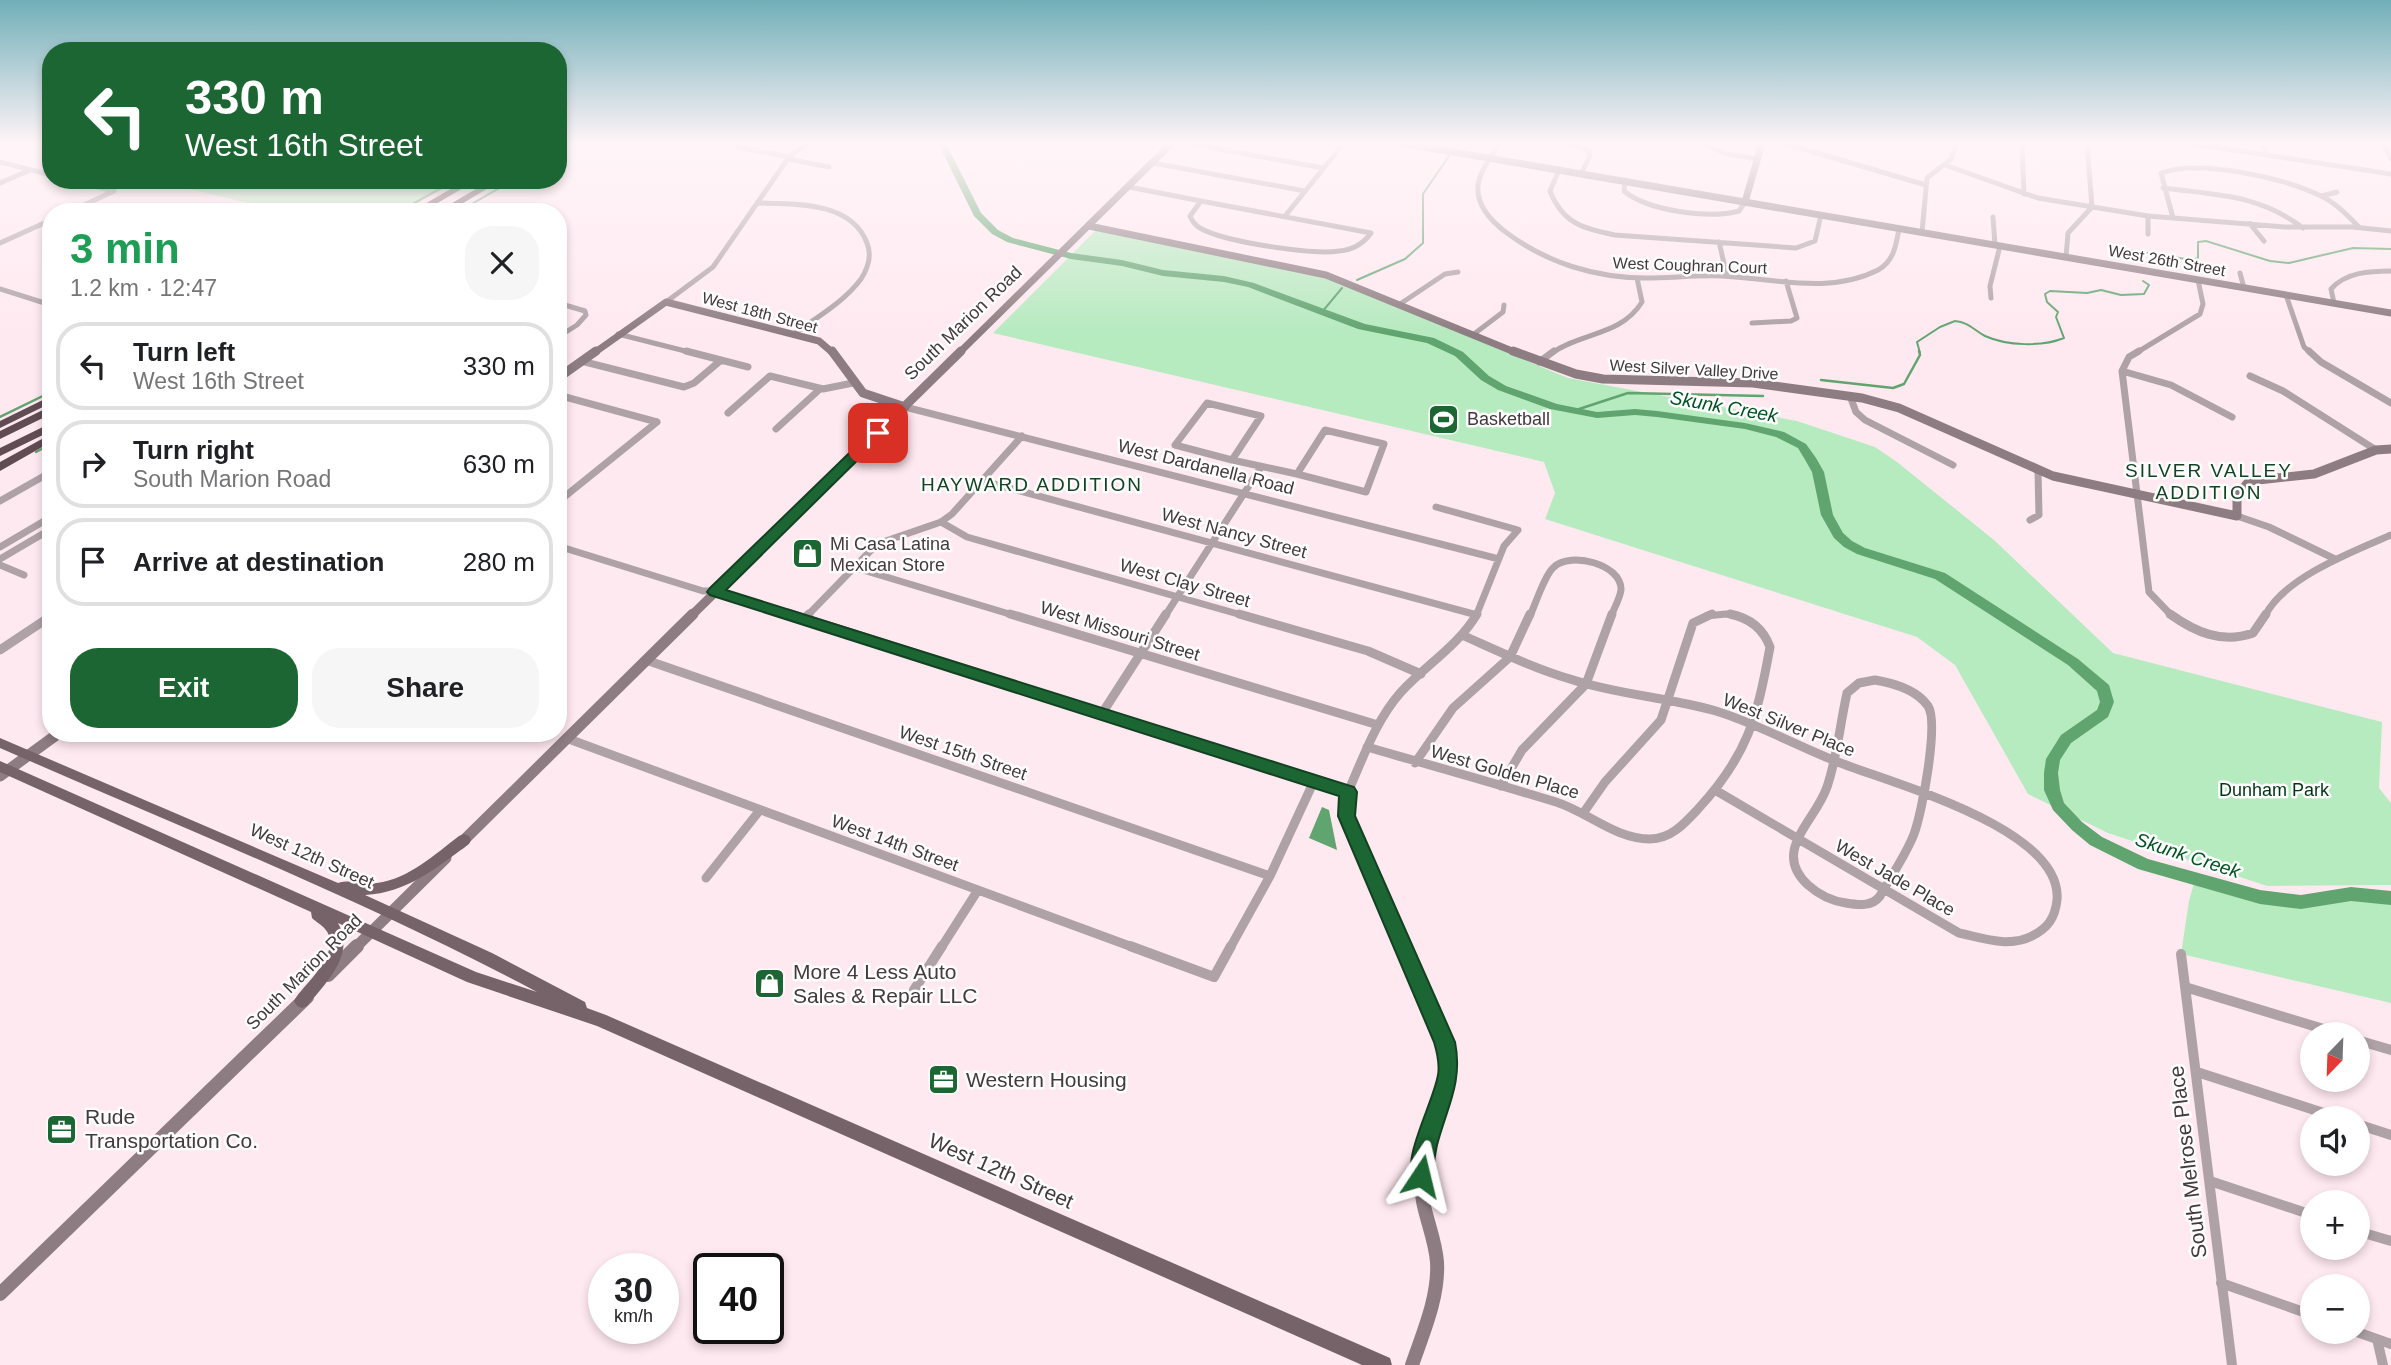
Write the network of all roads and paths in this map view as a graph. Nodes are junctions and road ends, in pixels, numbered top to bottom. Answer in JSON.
{"nodes":[{"id":1,"x":754,"y":207,"type":"edge"},
{"id":2,"x":820,"y":207,"type":"edge"},
{"id":3,"x":1109,"y":207,"type":"edge"},
{"id":4,"x":1196,"y":207,"type":"edge"},
{"id":5,"x":1237,"y":207,"type":"edge"},
{"id":6,"x":1292,"y":207,"type":"edge"},
{"id":7,"x":1484,"y":207,"type":"edge"},
{"id":8,"x":1556,"y":207,"type":"edge"},
{"id":9,"x":1667,"y":207,"type":"edge"},
{"id":10,"x":1742,"y":207,"type":"edge"},
{"id":11,"x":1772,"y":207,"type":"edge"},
{"id":12,"x":1924,"y":207,"type":"edge"},
{"id":13,"x":2092,"y":207,"type":"joint"},
{"id":14,"x":2169,"y":207,"type":"edge"},
{"id":15,"x":2272,"y":207,"type":"edge"},
{"id":16,"x":2337,"y":207,"type":"edge"},
{"id":17,"x":1821,"y":215,"type":"junction"},
{"id":18,"x":1285,"y":216,"type":"junction"},
{"id":19,"x":2148,"y":216,"type":"junction"},
{"id":20,"x":1993,"y":217,"type":"dead end"},
{"id":21,"x":2173,"y":218,"type":"junction"},
{"id":22,"x":42,"y":224,"type":"edge"},
{"id":23,"x":2249,"y":225,"type":"junction"},
{"id":24,"x":1089,"y":226,"type":"junction"},
{"id":25,"x":2359,"y":227,"type":"junction"},
{"id":26,"x":2303,"y":228,"type":"junction"},
{"id":27,"x":1899,"y":229,"type":"junction"},
{"id":28,"x":2391,"y":231,"type":"edge"},
{"id":29,"x":1922,"y":232,"type":"junction"},
{"id":30,"x":2148,"y":234,"type":"dead end"},
{"id":31,"x":2264,"y":241,"type":"dead end"},
{"id":32,"x":1719,"y":242,"type":"junction"},
{"id":33,"x":0,"y":243,"type":"edge"},
{"id":34,"x":1997,"y":245,"type":"junction"},
{"id":35,"x":2066,"y":257,"type":"junction"},
{"id":36,"x":2391,"y":271,"type":"edge"},
{"id":37,"x":1458,"y":272,"type":"dead end"},
{"id":38,"x":2240,"y":273,"type":"dead end"},
{"id":39,"x":1727,"y":276,"type":"junction"},
{"id":40,"x":1637,"y":278,"type":"junction"},
{"id":41,"x":2198,"y":280,"type":"junction"},
{"id":42,"x":1786,"y":281,"type":"junction"},
{"id":43,"x":2244,"y":288,"type":"junction"},
{"id":44,"x":0,"y":289,"type":"edge"},
{"id":45,"x":2286,"y":295,"type":"junction"},
{"id":46,"x":1991,"y":299,"type":"dead end"},
{"id":47,"x":42,"y":302,"type":"edge"},
{"id":48,"x":666,"y":302,"type":"junction"},
{"id":49,"x":2334,"y":303,"type":"junction"},
{"id":50,"x":1400,"y":304,"type":"junction"},
{"id":51,"x":567,"y":306,"type":"edge"},
{"id":52,"x":1504,"y":306,"type":"dead end"},
{"id":53,"x":2391,"y":313,"type":"edge"},
{"id":54,"x":1752,"y":323,"type":"dead end"},
{"id":55,"x":567,"y":331,"type":"edge"},
{"id":56,"x":618,"y":334,"type":"junction"},
{"id":57,"x":794,"y":334,"type":"junction"},
{"id":58,"x":1474,"y":334,"type":"junction"},
{"id":59,"x":720,"y":360,"type":"junction"},
{"id":60,"x":581,"y":361,"type":"junction"},
{"id":61,"x":1539,"y":362,"type":"junction"},
{"id":62,"x":748,"y":367,"type":"dead end"},
{"id":63,"x":567,"y":371,"type":"edge"},
{"id":64,"x":2122,"y":371,"type":"junction"},
{"id":65,"x":2250,"y":376,"type":"dead end"},
{"id":66,"x":853,"y":383,"type":"junction"},
{"id":67,"x":820,"y":388,"type":"junction"},
{"id":68,"x":1850,"y":396,"type":"junction"},
{"id":69,"x":567,"y":397,"type":"edge"},
{"id":70,"x":2391,"y":402,"type":"edge"},
{"id":71,"x":42,"y":404,"type":"edge"},
{"id":72,"x":905,"y":407,"type":"junction"},
{"id":73,"x":728,"y":413,"type":"dead end"},
{"id":74,"x":42,"y":414,"type":"edge"},
{"id":75,"x":2232,"y":417,"type":"dead end"},
{"id":76,"x":0,"y":425,"type":"edge"},
{"id":77,"x":776,"y":429,"type":"dead end"},
{"id":78,"x":42,"y":431,"type":"edge"},
{"id":79,"x":0,"y":436,"type":"edge"},
{"id":80,"x":1022,"y":436,"type":"junction"},
{"id":81,"x":42,"y":442,"type":"edge"},
{"id":82,"x":2391,"y":449,"type":"edge"},
{"id":83,"x":2376,"y":450,"type":"junction"},
{"id":84,"x":0,"y":453,"type":"edge"},
{"id":85,"x":1232,"y":460,"type":"junction"},
{"id":86,"x":1952,"y":465,"type":"dead end"},
{"id":87,"x":0,"y":467,"type":"edge"},
{"id":88,"x":1261,"y":467,"type":"junction"},
{"id":89,"x":2038,"y":471,"type":"junction"},
{"id":90,"x":1297,"y":474,"type":"junction"},
{"id":91,"x":42,"y":477,"type":"edge"},
{"id":92,"x":983,"y":481,"type":"junction"},
{"id":93,"x":1244,"y":493,"type":"junction"},
{"id":94,"x":2137,"y":494,"type":"junction"},
{"id":95,"x":567,"y":495,"type":"edge"},
{"id":96,"x":0,"y":501,"type":"edge"},
{"id":97,"x":1436,"y":507,"type":"dead end"},
{"id":98,"x":2237,"y":516,"type":"junction"},
{"id":99,"x":2030,"y":520,"type":"dead end"},
{"id":100,"x":42,"y":522,"type":"edge"},
{"id":101,"x":941,"y":522,"type":"junction"},
{"id":102,"x":42,"y":534,"type":"edge"},
{"id":103,"x":2391,"y":536,"type":"edge"},
{"id":104,"x":1212,"y":543,"type":"junction"},
{"id":105,"x":0,"y":547,"type":"edge"},
{"id":106,"x":567,"y":549,"type":"edge"},
{"id":107,"x":0,"y":559,"type":"edge"},
{"id":108,"x":1499,"y":559,"type":"junction"},
{"id":109,"x":2335,"y":559,"type":"junction"},
{"id":110,"x":0,"y":565,"type":"edge"},
{"id":111,"x":853,"y":567,"type":"junction"},
{"id":112,"x":24,"y":575,"type":"dead end"},
{"id":113,"x":715,"y":592,"type":"junction"},
{"id":114,"x":1177,"y":597,"type":"junction"},
{"id":115,"x":1477,"y":615,"type":"junction"},
{"id":116,"x":804,"y":619,"type":"junction"},
{"id":117,"x":42,"y":622,"type":"edge"},
{"id":118,"x":1462,"y":635,"type":"junction"},
{"id":119,"x":0,"y":650,"type":"edge"},
{"id":120,"x":1141,"y":653,"type":"junction"},
{"id":121,"x":1510,"y":657,"type":"junction"},
{"id":122,"x":646,"y":660,"type":"junction"},
{"id":123,"x":1420,"y":674,"type":"junction"},
{"id":124,"x":1586,"y":684,"type":"junction"},
{"id":125,"x":1668,"y":701,"type":"junction"},
{"id":126,"x":1101,"y":715,"type":"junction"},
{"id":127,"x":1378,"y":725,"type":"junction"},
{"id":128,"x":1751,"y":725,"type":"junction"},
{"id":129,"x":567,"y":737,"type":"edge"},
{"id":130,"x":567,"y":738,"type":"edge"},
{"id":131,"x":47,"y":742,"type":"edge"},
{"id":132,"x":562,"y":742,"type":"edge"},
{"id":133,"x":0,"y":743,"type":"edge"},
{"id":134,"x":1367,"y":747,"type":"junction"},
{"id":135,"x":29,"y":755,"type":"junction"},
{"id":136,"x":1835,"y":762,"type":"junction"},
{"id":137,"x":1415,"y":763,"type":"junction"},
{"id":138,"x":3,"y":771,"type":"edge"},
{"id":139,"x":1314,"y":781,"type":"junction"},
{"id":140,"x":1501,"y":786,"type":"junction"},
{"id":141,"x":1715,"y":790,"type":"junction"},
{"id":142,"x":1348,"y":792,"type":"junction"},
{"id":143,"x":1924,"y":796,"type":"junction"},
{"id":144,"x":761,"y":810,"type":"junction"},
{"id":145,"x":1584,"y":812,"type":"junction"},
{"id":146,"x":1796,"y":839,"type":"junction"},
{"id":147,"x":464,"y":840,"type":"junction"},
{"id":148,"x":1270,"y":876,"type":"junction"},
{"id":149,"x":706,"y":878,"type":"dead end"},
{"id":150,"x":325,"y":883,"type":"junction"},
{"id":151,"x":978,"y":890,"type":"junction"},
{"id":152,"x":1884,"y":890,"type":"junction"},
{"id":153,"x":277,"y":891,"type":"junction"},
{"id":154,"x":2057,"y":908,"type":"joint"},
{"id":155,"x":390,"y":914,"type":"junction"},
{"id":156,"x":372,"y":932,"type":"junction"},
{"id":157,"x":2181,"y":954,"type":"dead end"},
{"id":158,"x":2185,"y":987,"type":"junction"},
{"id":159,"x":914,"y":990,"type":"dead end"},
{"id":160,"x":302,"y":1001,"type":"junction"},
{"id":161,"x":601,"y":1020,"type":"junction"},
{"id":162,"x":2300,"y":1022,"type":"edge"},
{"id":163,"x":2370,"y":1044,"type":"edge"},
{"id":164,"x":2391,"y":1050,"type":"edge"},
{"id":165,"x":2197,"y":1072,"type":"junction"},
{"id":166,"x":2302,"y":1106,"type":"edge"},
{"id":167,"x":2370,"y":1128,"type":"edge"},
{"id":168,"x":2391,"y":1135,"type":"edge"},
{"id":169,"x":2210,"y":1181,"type":"junction"},
{"id":170,"x":2300,"y":1211,"type":"edge"},
{"id":171,"x":2370,"y":1235,"type":"edge"},
{"id":172,"x":2391,"y":1241,"type":"edge"},
{"id":173,"x":2221,"y":1283,"type":"junction"},
{"id":174,"x":0,"y":1294,"type":"edge"},
{"id":175,"x":2300,"y":1311,"type":"edge"},
{"id":176,"x":2370,"y":1337,"type":"edge"},
{"id":177,"x":2377,"y":1339,"type":"junction"},
{"id":178,"x":2391,"y":1344,"type":"edge"},
{"id":179,"x":1383,"y":1365,"type":"edge"},
{"id":180,"x":1412,"y":1365,"type":"edge"},
{"id":181,"x":2232,"y":1365,"type":"edge"},
{"id":182,"x":2383,"y":1365,"type":"edge"}],
"edges":[{"from":1,"to":48,"type":"street"},
{"from":2,"to":57,"type":"street"},
{"from":3,"to":24,"type":"street","name":"South Marion Road"},
{"from":4,"to":18,"type":"street"},
{"from":5,"to":18,"type":"street"},
{"from":6,"to":18,"type":"street"},
{"from":7,"to":40,"type":"street","name":"West Coughran Court"},
{"from":8,"to":32,"type":"street"},
{"from":9,"to":10,"type":"street"},
{"from":11,"to":17,"type":"street","name":"West 26th Street"},
{"from":12,"to":29,"type":"street"},
{"from":13,"to":19,"type":"street"},
{"from":13,"to":35,"type":"street"},
{"from":14,"to":21,"type":"street"},
{"from":15,"to":26,"type":"street"},
{"from":16,"to":25,"type":"street"},
{"from":17,"to":27,"type":"street","name":"West 26th Street"},
{"from":17,"to":32,"type":"street"},
{"from":19,"to":21,"type":"street"},
{"from":19,"to":30,"type":"street"},
{"from":20,"to":34,"type":"street"},
{"from":21,"to":23,"type":"street"},
{"from":22,"to":33,"type":"street"},
{"from":23,"to":26,"type":"street"},
{"from":23,"to":31,"type":"street"},
{"from":24,"to":50,"type":"street","name":"West Silver Valley Drive"},
{"from":24,"to":72,"type":"street","name":"South Marion Road"},
{"from":25,"to":26,"type":"street"},
{"from":25,"to":28,"type":"street"},
{"from":27,"to":29,"type":"street","name":"West 26th Street"},
{"from":27,"to":42,"type":"street","name":"West Coughran Court"},
{"from":29,"to":34,"type":"street","name":"West 26th Street"},
{"from":32,"to":39,"type":"street"},
{"from":34,"to":35,"type":"street","name":"West 26th Street"},
{"from":34,"to":46,"type":"street"},
{"from":35,"to":41,"type":"street","name":"West 26th Street"},
{"from":36,"to":49,"type":"street"},
{"from":37,"to":50,"type":"street"},
{"from":38,"to":43,"type":"street"},
{"from":39,"to":40,"type":"street","name":"West Coughran Court"},
{"from":39,"to":42,"type":"street","name":"West Coughran Court"},
{"from":40,"to":61,"type":"street"},
{"from":41,"to":43,"type":"street","name":"West 26th Street"},
{"from":41,"to":64,"type":"street"},
{"from":42,"to":54,"type":"street"},
{"from":43,"to":45,"type":"street","name":"West 26th Street"},
{"from":44,"to":47,"type":"street"},
{"from":45,"to":49,"type":"street","name":"West 26th Street"},
{"from":45,"to":70,"type":"street"},
{"from":48,"to":56,"type":"street"},
{"from":48,"to":57,"type":"street","name":"West 18th Street"},
{"from":49,"to":53,"type":"street","name":"West 26th Street"},
{"from":50,"to":58,"type":"street","name":"West Silver Valley Drive"},
{"from":51,"to":55,"type":"street"},
{"from":52,"to":58,"type":"street"},
{"from":56,"to":59,"type":"street"},
{"from":56,"to":60,"type":"street"},
{"from":57,"to":66,"type":"street","name":"West 18th Street"},
{"from":58,"to":61,"type":"street","name":"West Silver Valley Drive"},
{"from":59,"to":60,"type":"street"},
{"from":59,"to":62,"type":"street"},
{"from":60,"to":63,"type":"street"},
{"from":61,"to":68,"type":"street","name":"West Silver Valley Drive"},
{"from":64,"to":75,"type":"street"},
{"from":64,"to":94,"type":"street"},
{"from":65,"to":83,"type":"street"},
{"from":66,"to":67,"type":"street"},
{"from":66,"to":72,"type":"street","name":"West 18th Street"},
{"from":67,"to":73,"type":"street"},
{"from":67,"to":77,"type":"street"},
{"from":68,"to":86,"type":"street"},
{"from":68,"to":89,"type":"street","name":"West Silver Valley Drive"},
{"from":69,"to":95,"type":"street"},
{"from":71,"to":76,"type":"highway"},
{"from":72,"to":80,"type":"street","name":"West Dardanella Road"},
{"from":72,"to":113,"type":"street","name":"South Marion Road"},
{"from":74,"to":79,"type":"highway"},
{"from":78,"to":84,"type":"highway"},
{"from":80,"to":92,"type":"street"},
{"from":80,"to":93,"type":"street","name":"West Dardanella Road"},
{"from":81,"to":87,"type":"highway"},
{"from":82,"to":83,"type":"street"},
{"from":83,"to":98,"type":"street"},
{"from":85,"to":85,"type":"street"},
{"from":85,"to":88,"type":"street"},
{"from":88,"to":90,"type":"street"},
{"from":88,"to":93,"type":"street"},
{"from":89,"to":94,"type":"street","name":"West Silver Valley Drive"},
{"from":89,"to":99,"type":"street"},
{"from":90,"to":90,"type":"street"},
{"from":91,"to":96,"type":"street"},
{"from":92,"to":101,"type":"street"},
{"from":92,"to":104,"type":"street","name":"West Nancy Street"},
{"from":93,"to":104,"type":"street"},
{"from":93,"to":108,"type":"street","name":"West Dardanella Road"},
{"from":94,"to":98,"type":"street","name":"West Silver Valley Drive"},
{"from":94,"to":109,"type":"street"},
{"from":97,"to":108,"type":"street"},
{"from":98,"to":109,"type":"street","name":"West Silver Valley Drive"},
{"from":100,"to":105,"type":"street"},
{"from":101,"to":111,"type":"street"},
{"from":101,"to":114,"type":"street","name":"West Clay Street"},
{"from":102,"to":107,"type":"street"},
{"from":103,"to":109,"type":"street"},
{"from":104,"to":114,"type":"street"},
{"from":104,"to":115,"type":"street","name":"West Nancy Street"},
{"from":106,"to":113,"type":"street"},
{"from":108,"to":115,"type":"street"},
{"from":110,"to":112,"type":"street"},
{"from":111,"to":116,"type":"street"},
{"from":111,"to":120,"type":"street","name":"West Missouri Street"},
{"from":113,"to":116,"type":"street"},
{"from":113,"to":122,"type":"street","name":"South Marion Road"},
{"from":114,"to":120,"type":"street"},
{"from":114,"to":123,"type":"street","name":"West Clay Street"},
{"from":115,"to":118,"type":"street"},
{"from":116,"to":126,"type":"street"},
{"from":117,"to":119,"type":"street"},
{"from":118,"to":121,"type":"street","name":"West Silver Place"},
{"from":118,"to":123,"type":"street"},
{"from":120,"to":126,"type":"street"},
{"from":120,"to":127,"type":"street","name":"West Missouri Street"},
{"from":121,"to":124,"type":"street","name":"West Silver Place"},
{"from":121,"to":124,"type":"street"},
{"from":121,"to":137,"type":"street"},
{"from":122,"to":129,"type":"street","name":"South Marion Road"},
{"from":122,"to":148,"type":"street","name":"West 15th Street"},
{"from":123,"to":127,"type":"street"},
{"from":124,"to":125,"type":"street","name":"West Silver Place"},
{"from":124,"to":140,"type":"street"},
{"from":125,"to":128,"type":"street","name":"West Silver Place"},
{"from":125,"to":128,"type":"street"},
{"from":125,"to":145,"type":"street"},
{"from":126,"to":139,"type":"street"},
{"from":127,"to":134,"type":"street"},
{"from":128,"to":136,"type":"street","name":"West Silver Place"},
{"from":128,"to":141,"type":"street"},
{"from":130,"to":144,"type":"street","name":"West 14th Street"},
{"from":131,"to":135,"type":"street"},
{"from":132,"to":147,"type":"street","name":"South Marion Road"},
{"from":133,"to":135,"type":"main road","name":"West 12th Street"},
{"from":134,"to":137,"type":"street","name":"West Golden Place"},
{"from":134,"to":142,"type":"street"},
{"from":135,"to":138,"type":"street"},
{"from":135,"to":150,"type":"main road","name":"West 12th Street"},
{"from":136,"to":143,"type":"street","name":"West Silver Place"},
{"from":136,"to":143,"type":"street"},
{"from":136,"to":146,"type":"street"},
{"from":137,"to":140,"type":"street","name":"West Golden Place"},
{"from":138,"to":153,"type":"main road","name":"West 12th Street"},
{"from":139,"to":142,"type":"street"},
{"from":139,"to":148,"type":"street"},
{"from":140,"to":145,"type":"street","name":"West Golden Place"},
{"from":141,"to":145,"type":"street","name":"West Golden Place"},
{"from":141,"to":146,"type":"street","name":"West Jade Place"},
{"from":142,"to":180,"type":"street"},
{"from":143,"to":152,"type":"street"},
{"from":143,"to":154,"type":"street","name":"West Silver Place"},
{"from":144,"to":149,"type":"street"},
{"from":144,"to":151,"type":"street","name":"West 14th Street"},
{"from":146,"to":152,"type":"street","name":"West Jade Place"},
{"from":146,"to":152,"type":"street"},
{"from":147,"to":150,"type":"main road"},
{"from":147,"to":155,"type":"street","name":"South Marion Road"},
{"from":148,"to":151,"type":"street","name":"West 14th Street"},
{"from":150,"to":155,"type":"main road","name":"West 12th Street"},
{"from":151,"to":159,"type":"street"},
{"from":152,"to":154,"type":"street","name":"West Jade Place"},
{"from":153,"to":156,"type":"main road","name":"West 12th Street"},
{"from":153,"to":160,"type":"main road"},
{"from":155,"to":156,"type":"street","name":"South Marion Road"},
{"from":155,"to":161,"type":"main road","name":"West 12th Street"},
{"from":156,"to":160,"type":"street","name":"South Marion Road"},
{"from":156,"to":161,"type":"main road","name":"West 12th Street"},
{"from":157,"to":158,"type":"street","name":"South Melrose Place"},
{"from":158,"to":162,"type":"street"},
{"from":158,"to":165,"type":"street","name":"South Melrose Place"},
{"from":160,"to":174,"type":"street","name":"South Marion Road"},
{"from":161,"to":179,"type":"main road","name":"West 12th Street"},
{"from":163,"to":164,"type":"street"},
{"from":165,"to":166,"type":"street"},
{"from":165,"to":169,"type":"street","name":"South Melrose Place"},
{"from":167,"to":168,"type":"street"},
{"from":169,"to":170,"type":"street"},
{"from":169,"to":173,"type":"street","name":"South Melrose Place"},
{"from":171,"to":172,"type":"street"},
{"from":173,"to":175,"type":"street"},
{"from":173,"to":181,"type":"street","name":"South Melrose Place"},
{"from":176,"to":177,"type":"street"},
{"from":177,"to":178,"type":"street"},
{"from":177,"to":182,"type":"street"}]}
